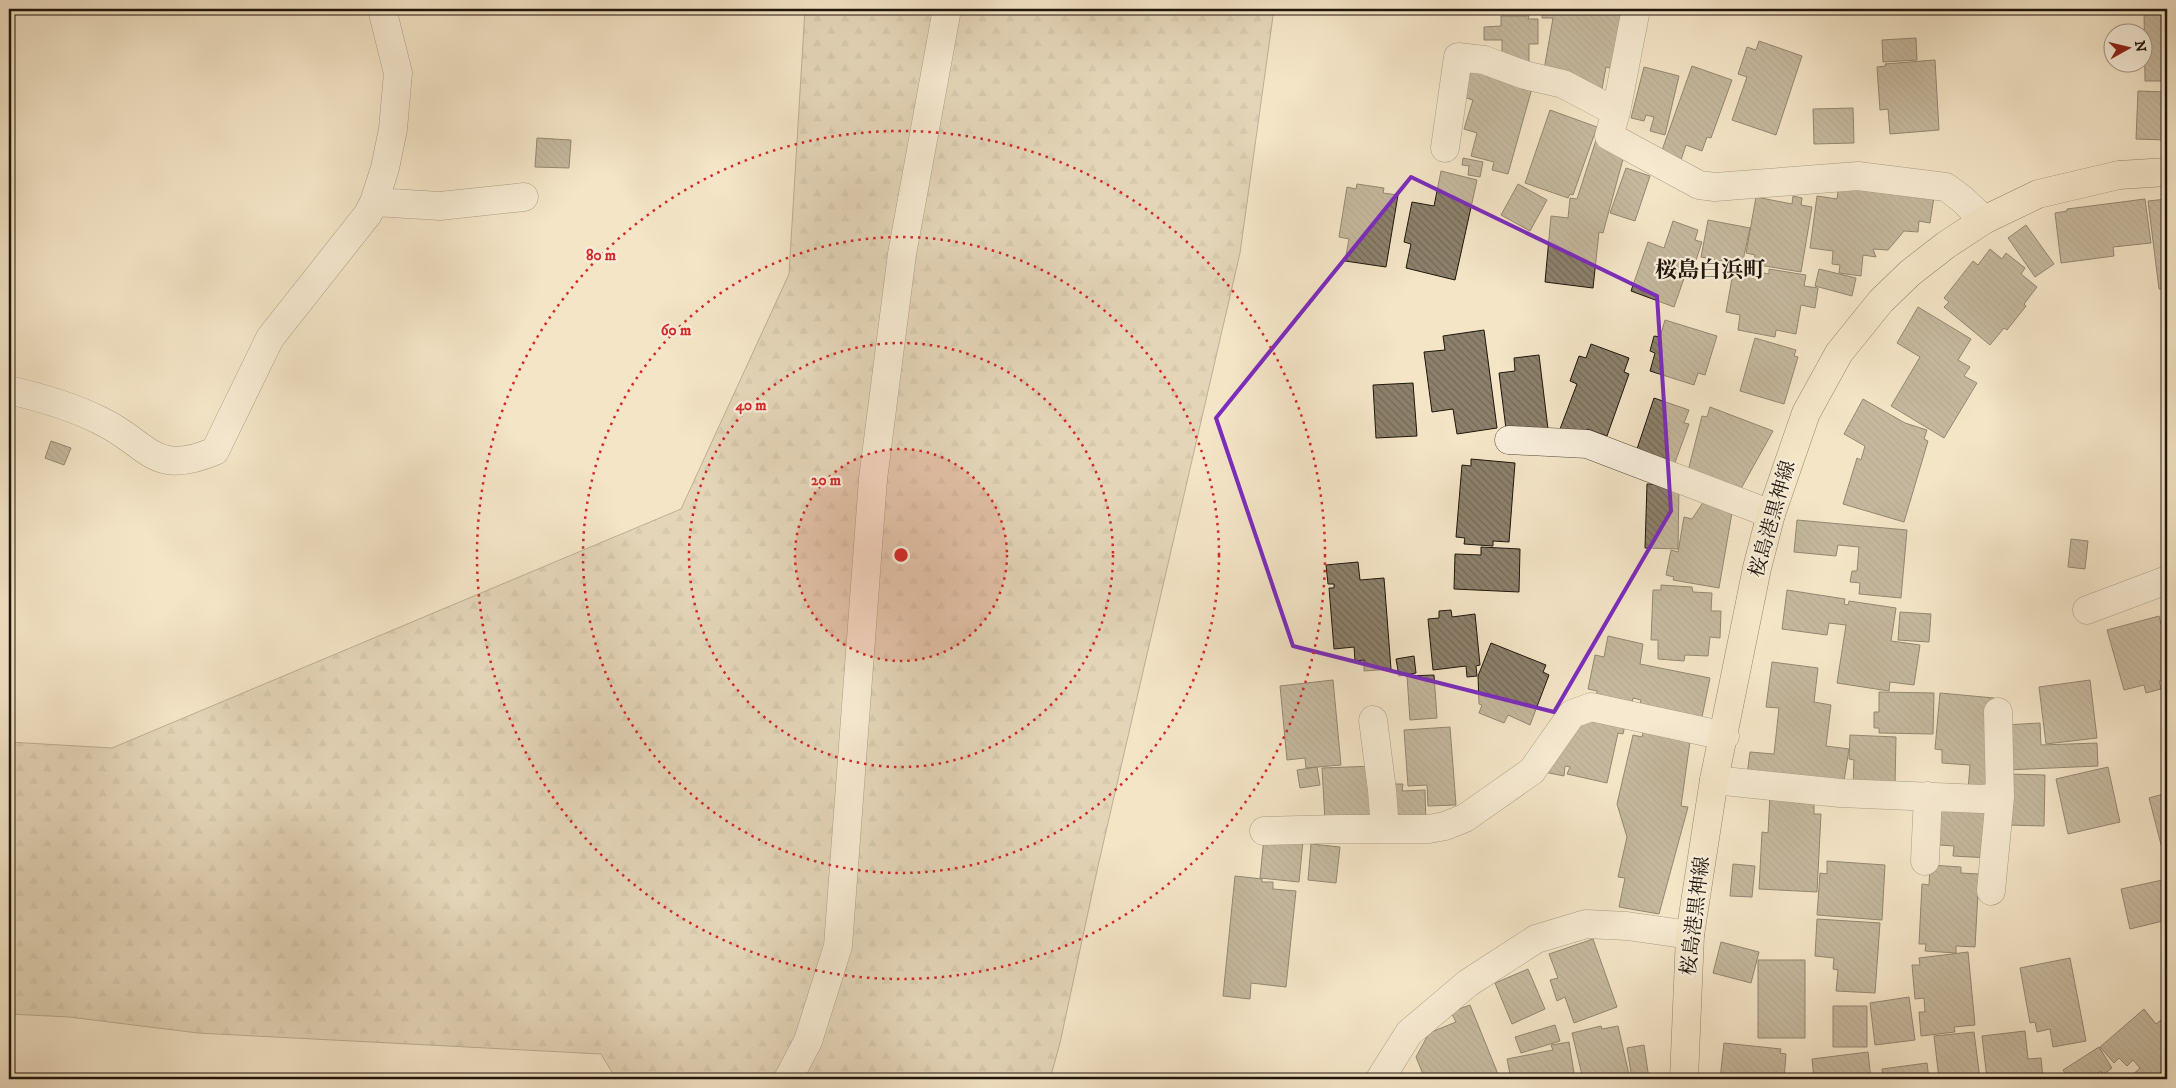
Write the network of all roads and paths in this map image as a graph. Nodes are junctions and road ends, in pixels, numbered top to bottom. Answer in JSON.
{"nodes":[{"id":1,"x":382,"y":9,"type":"edge"},
{"id":2,"x":948,"y":9,"type":"edge"},
{"id":3,"x":1636,"y":9,"type":"edge"},
{"id":4,"x":1616,"y":112,"type":"junction"},
{"id":5,"x":1445,"y":148,"type":"dead end"},
{"id":6,"x":2167,"y":172,"type":"edge"},
{"id":7,"x":524,"y":197,"type":"dead end"},
{"id":8,"x":374,"y":202,"type":"junction"},
{"id":9,"x":1984,"y":220,"type":"junction"},
{"id":10,"x":9,"y":390,"type":"edge"},
{"id":11,"x":1509,"y":440,"type":"dead end"},
{"id":12,"x":1771,"y":514,"type":"junction"},
{"id":13,"x":2167,"y":580,"type":"edge"},
{"id":14,"x":2087,"y":610,"type":"dead end"},
{"id":15,"x":1998,"y":712,"type":"dead end"},
{"id":16,"x":1373,"y":720,"type":"dead end"},
{"id":17,"x":1725,"y":736,"type":"junction"},
{"id":18,"x":1714,"y":780,"type":"junction"},
{"id":19,"x":1928,"y":796,"type":"junction"},
{"id":20,"x":2000,"y":797,"type":"junction"},
{"id":21,"x":1385,"y":829,"type":"junction"},
{"id":22,"x":1264,"y":831,"type":"dead end"},
{"id":23,"x":1925,"y":862,"type":"dead end"},
{"id":24,"x":1991,"y":891,"type":"dead end"},
{"id":25,"x":1690,"y":935,"type":"junction"},
{"id":26,"x":788,"y":1079,"type":"edge"},
{"id":27,"x":1380,"y":1079,"type":"edge"},
{"id":28,"x":1684,"y":1079,"type":"edge"}],
"edges":[{"from":1,"to":8,"type":"street"},
{"from":2,"to":26,"type":"street"},
{"from":3,"to":4,"type":"street"},
{"from":4,"to":5,"type":"street"},
{"from":4,"to":9,"type":"street"},
{"from":6,"to":9,"type":"main road","name":"桜島港黒神線"},
{"from":7,"to":8,"type":"street"},
{"from":8,"to":10,"type":"street"},
{"from":9,"to":12,"type":"main road","name":"桜島港黒神線"},
{"from":11,"to":12,"type":"street"},
{"from":12,"to":17,"type":"main road","name":"桜島港黒神線"},
{"from":13,"to":14,"type":"street"},
{"from":15,"to":20,"type":"street"},
{"from":16,"to":21,"type":"street"},
{"from":17,"to":18,"type":"main road","name":"桜島港黒神線"},
{"from":17,"to":21,"type":"street"},
{"from":18,"to":19,"type":"street"},
{"from":18,"to":25,"type":"main road","name":"桜島港黒神線"},
{"from":19,"to":20,"type":"street"},
{"from":19,"to":23,"type":"street"},
{"from":20,"to":24,"type":"street"},
{"from":21,"to":22,"type":"street"},
{"from":25,"to":27,"type":"street"},
{"from":25,"to":28,"type":"main road","name":"桜島港黒神線"}]}
